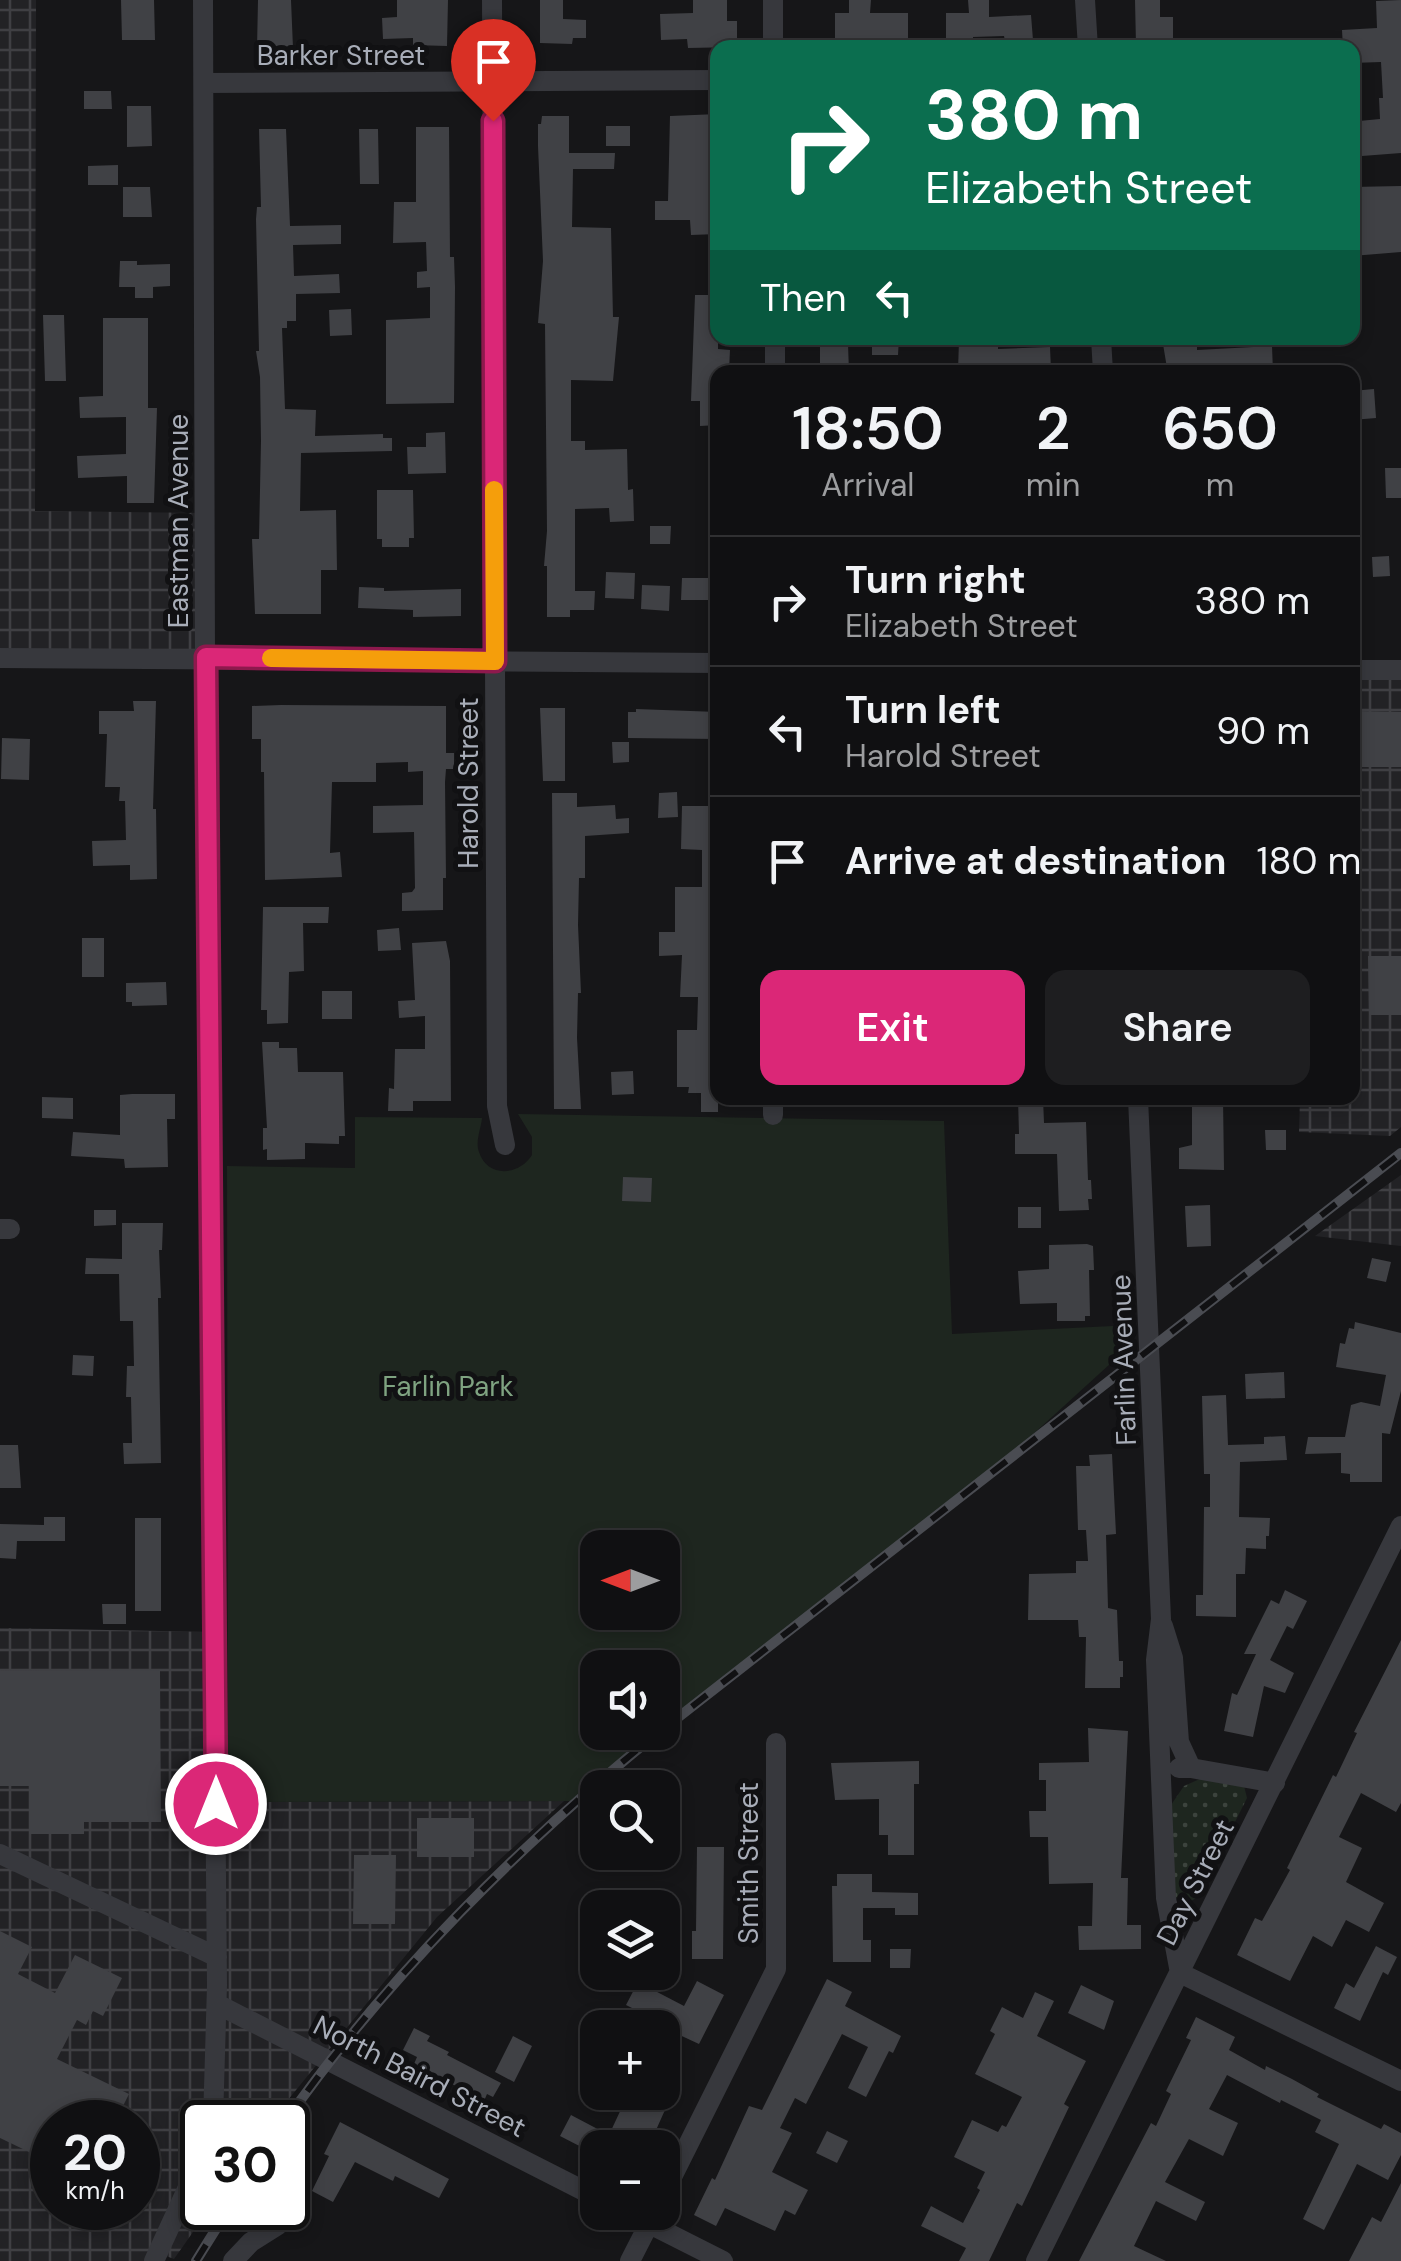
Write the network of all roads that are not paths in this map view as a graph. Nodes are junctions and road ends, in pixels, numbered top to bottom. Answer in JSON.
{"nodes":[{"id":1,"x":204,"y":0,"type":"edge"},
{"id":2,"x":492,"y":0,"type":"edge"},
{"id":3,"x":773,"y":0,"type":"edge"},
{"id":4,"x":1086,"y":0,"type":"edge"},
{"id":5,"x":773,"y":40,"type":"edge"},
{"id":6,"x":1088,"y":40,"type":"edge"},
{"id":7,"x":710,"y":80,"type":"edge"},
{"id":8,"x":493,"y":81,"type":"junction"},
{"id":9,"x":204,"y":83,"type":"junction"},
{"id":10,"x":206,"y":657,"type":"junction"},
{"id":11,"x":0,"y":658,"type":"edge"},
{"id":12,"x":495,"y":661,"type":"junction"},
{"id":13,"x":710,"y":664,"type":"edge"},
{"id":14,"x":1360,"y":670,"type":"edge"},
{"id":15,"x":1401,"y":670,"type":"edge"},
{"id":16,"x":1138,"y":1105,"type":"edge"},
{"id":17,"x":504,"y":1145,"type":"dead end"},
{"id":18,"x":1401,"y":1526,"type":"edge"},
{"id":19,"x":1161,"y":1619,"type":"junction"},
{"id":20,"x":776,"y":1743,"type":"dead end"},
{"id":21,"x":1191,"y":1768,"type":"junction"},
{"id":22,"x":1160,"y":1769,"type":"junction"},
{"id":23,"x":1275,"y":1783,"type":"junction"},
{"id":24,"x":0,"y":1854,"type":"edge"},
{"id":25,"x":216,"y":1957,"type":"junction"},
{"id":26,"x":1180,"y":1973,"type":"junction"},
{"id":27,"x":217,"y":2004,"type":"junction"},
{"id":28,"x":1401,"y":2080,"type":"edge"},
{"id":29,"x":213,"y":2100,"type":"edge"},
{"id":30,"x":680,"y":2161,"type":"edge"},
{"id":31,"x":580,"y":2189,"type":"edge"},
{"id":32,"x":180,"y":2204,"type":"edge"},
{"id":33,"x":270,"y":2230,"type":"edge"},
{"id":34,"x":646,"y":2230,"type":"edge"},
{"id":35,"x":672,"y":2230,"type":"edge"},
{"id":36,"x":154,"y":2261,"type":"edge"},
{"id":37,"x":232,"y":2261,"type":"edge"},
{"id":38,"x":630,"y":2261,"type":"edge"},
{"id":39,"x":723,"y":2261,"type":"edge"},
{"id":40,"x":1036,"y":2261,"type":"edge"}],
"edges":[{"from":1,"to":9,"type":"street","name":"Eastman Avenue"},
{"from":2,"to":8,"type":"street","name":"Harold Street"},
{"from":3,"to":5,"type":"street"},
{"from":4,"to":6,"type":"street"},
{"from":7,"to":8,"type":"street","name":"Barker Street"},
{"from":8,"to":9,"type":"street","name":"Barker Street"},
{"from":8,"to":12,"type":"street","name":"Harold Street"},
{"from":9,"to":10,"type":"street","name":"Eastman Avenue"},
{"from":10,"to":11,"type":"street"},
{"from":10,"to":12,"type":"street"},
{"from":10,"to":25,"type":"street","name":"Eastman Avenue"},
{"from":12,"to":13,"type":"street"},
{"from":12,"to":17,"type":"street","name":"Harold Street"},
{"from":14,"to":15,"type":"street"},
{"from":16,"to":19,"type":"street","name":"Farlin Avenue"},
{"from":18,"to":23,"type":"street","name":"Day Street"},
{"from":19,"to":21,"type":"street","name":"Farlin Avenue"},
{"from":19,"to":22,"type":"street","name":"Farlin Avenue"},
{"from":20,"to":30,"type":"street","name":"Smith Street"},
{"from":21,"to":22,"type":"street"},
{"from":21,"to":23,"type":"street"},
{"from":22,"to":26,"type":"street","name":"Farlin Avenue"},
{"from":23,"to":26,"type":"street","name":"Day Street"},
{"from":24,"to":25,"type":"street"},
{"from":25,"to":27,"type":"street","name":"Eastman Avenue"},
{"from":26,"to":28,"type":"street"},
{"from":26,"to":40,"type":"street","name":"Day Street"},
{"from":27,"to":29,"type":"street","name":"Eastman Avenue"},
{"from":27,"to":31,"type":"street","name":"North Baird Street"},
{"from":32,"to":36,"type":"street"},
{"from":33,"to":37,"type":"street"},
{"from":34,"to":38,"type":"street"},
{"from":35,"to":39,"type":"street"}]}
